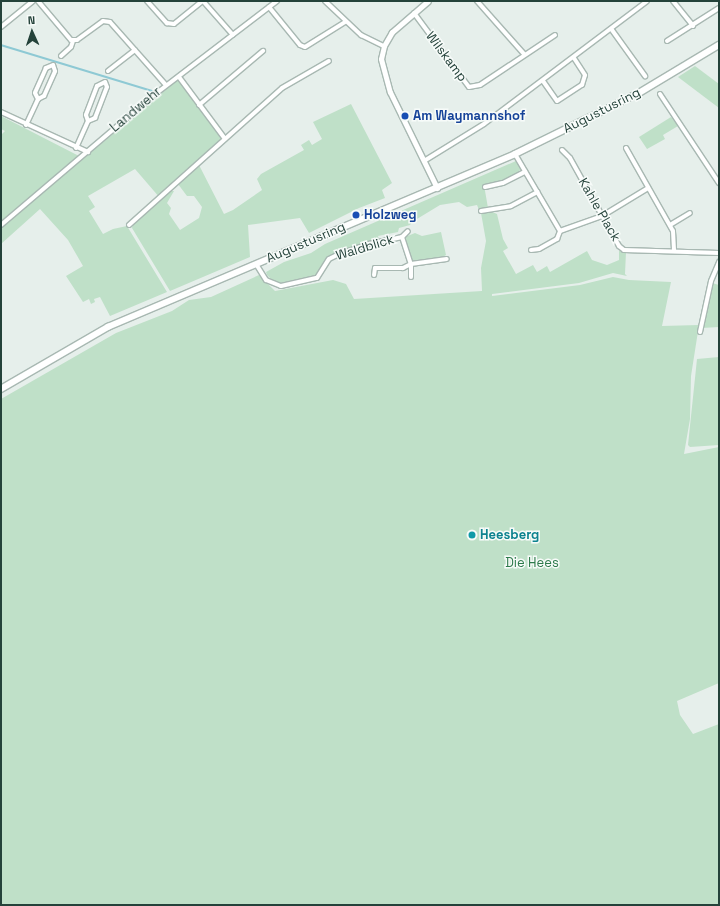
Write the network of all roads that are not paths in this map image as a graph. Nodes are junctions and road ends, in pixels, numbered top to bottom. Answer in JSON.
{"nodes":[{"id":1,"x":33,"y":1,"type":"edge"},
{"id":2,"x":38,"y":1,"type":"edge"},
{"id":3,"x":147,"y":1,"type":"edge"},
{"id":4,"x":203,"y":1,"type":"edge"},
{"id":5,"x":276,"y":1,"type":"edge"},
{"id":6,"x":325,"y":1,"type":"edge"},
{"id":7,"x":428,"y":1,"type":"edge"},
{"id":8,"x":477,"y":1,"type":"edge"},
{"id":9,"x":647,"y":1,"type":"edge"},
{"id":10,"x":673,"y":1,"type":"edge"},
{"id":11,"x":269,"y":7,"type":"junction"},
{"id":12,"x":719,"y":8,"type":"edge"},
{"id":13,"x":414,"y":13,"type":"junction"},
{"id":14,"x":345,"y":22,"type":"junction"},
{"id":15,"x":693,"y":26,"type":"junction"},
{"id":16,"x":1,"y":27,"type":"edge"},
{"id":17,"x":612,"y":30,"type":"junction"},
{"id":18,"x":233,"y":35,"type":"junction"},
{"id":19,"x":555,"y":35,"type":"dead end"},
{"id":20,"x":73,"y":41,"type":"junction"},
{"id":21,"x":667,"y":41,"type":"dead end"},
{"id":22,"x":719,"y":45,"type":"edge"},
{"id":23,"x":384,"y":46,"type":"junction"},
{"id":24,"x":134,"y":50,"type":"junction"},
{"id":25,"x":263,"y":51,"type":"dead end"},
{"id":26,"x":524,"y":54,"type":"junction"},
{"id":27,"x":61,"y":56,"type":"dead end"},
{"id":28,"x":574,"y":58,"type":"junction"},
{"id":29,"x":330,"y":61,"type":"dead end"},
{"id":30,"x":108,"y":71,"type":"dead end"},
{"id":31,"x":644,"y":76,"type":"dead end"},
{"id":32,"x":179,"y":77,"type":"junction"},
{"id":33,"x":543,"y":81,"type":"junction"},
{"id":34,"x":166,"y":85,"type":"junction"},
{"id":35,"x":660,"y":94,"type":"dead end"},
{"id":36,"x":38,"y":99,"type":"junction"},
{"id":37,"x":199,"y":105,"type":"junction"},
{"id":38,"x":1,"y":112,"type":"edge"},
{"id":39,"x":88,"y":121,"type":"junction"},
{"id":40,"x":26,"y":125,"type":"junction"},
{"id":41,"x":225,"y":139,"type":"junction"},
{"id":42,"x":76,"y":148,"type":"junction"},
{"id":43,"x":626,"y":148,"type":"dead end"},
{"id":44,"x":562,"y":150,"type":"dead end"},
{"id":45,"x":88,"y":152,"type":"junction"},
{"id":46,"x":515,"y":154,"type":"junction"},
{"id":47,"x":424,"y":161,"type":"junction"},
{"id":48,"x":525,"y":172,"type":"junction"},
{"id":49,"x":719,"y":183,"type":"edge"},
{"id":50,"x":485,"y":187,"type":"dead end"},
{"id":51,"x":438,"y":188,"type":"junction"},
{"id":52,"x":648,"y":188,"type":"junction"},
{"id":53,"x":537,"y":192,"type":"junction"},
{"id":54,"x":481,"y":211,"type":"dead end"},
{"id":55,"x":690,"y":213,"type":"dead end"},
{"id":56,"x":602,"y":216,"type":"junction"},
{"id":57,"x":1,"y":225,"type":"edge"},
{"id":58,"x":129,"y":225,"type":"dead end"},
{"id":59,"x":670,"y":225,"type":"junction"},
{"id":60,"x":560,"y":230,"type":"junction"},
{"id":61,"x":408,"y":231,"type":"dead end"},
{"id":62,"x":402,"y":237,"type":"junction"},
{"id":63,"x":530,"y":250,"type":"dead end"},
{"id":64,"x":674,"y":251,"type":"junction"},
{"id":65,"x":719,"y":253,"type":"edge"},
{"id":66,"x":447,"y":259,"type":"dead end"},
{"id":67,"x":719,"y":262,"type":"edge"},
{"id":68,"x":256,"y":264,"type":"junction"},
{"id":69,"x":411,"y":264,"type":"junction"},
{"id":70,"x":374,"y":275,"type":"dead end"},
{"id":71,"x":411,"y":277,"type":"dead end"},
{"id":72,"x":700,"y":332,"type":"dead end"},
{"id":73,"x":1,"y":388,"type":"edge"}],
"edges":[{"from":1,"to":16,"type":"street"},
{"from":2,"to":20,"type":"street"},
{"from":3,"to":4,"type":"street"},
{"from":4,"to":18,"type":"street"},
{"from":5,"to":11,"type":"street","name":"Landwehr"},
{"from":6,"to":14,"type":"street"},
{"from":7,"to":13,"type":"street"},
{"from":8,"to":26,"type":"street"},
{"from":9,"to":17,"type":"street"},
{"from":10,"to":15,"type":"street"},
{"from":11,"to":14,"type":"street"},
{"from":11,"to":18,"type":"street","name":"Landwehr"},
{"from":12,"to":15,"type":"street"},
{"from":13,"to":23,"type":"street"},
{"from":13,"to":26,"type":"street","name":"Wilskamp"},
{"from":14,"to":23,"type":"street"},
{"from":15,"to":21,"type":"street"},
{"from":17,"to":28,"type":"street"},
{"from":17,"to":31,"type":"street"},
{"from":18,"to":32,"type":"street","name":"Landwehr"},
{"from":19,"to":26,"type":"street","name":"Wilskamp"},
{"from":20,"to":24,"type":"street"},
{"from":20,"to":27,"type":"street"},
{"from":22,"to":46,"type":"main road","name":"Augustusring"},
{"from":23,"to":47,"type":"street"},
{"from":24,"to":30,"type":"street"},
{"from":24,"to":34,"type":"street"},
{"from":25,"to":37,"type":"street"},
{"from":28,"to":33,"type":"street"},
{"from":28,"to":33,"type":"street"},
{"from":29,"to":41,"type":"street"},
{"from":32,"to":34,"type":"street","name":"Landwehr"},
{"from":32,"to":37,"type":"street"},
{"from":33,"to":47,"type":"street"},
{"from":34,"to":45,"type":"street","name":"Landwehr"},
{"from":35,"to":49,"type":"street"},
{"from":36,"to":36,"type":"street"},
{"from":36,"to":40,"type":"street"},
{"from":37,"to":41,"type":"street"},
{"from":38,"to":40,"type":"street"},
{"from":39,"to":39,"type":"street"},
{"from":39,"to":42,"type":"street"},
{"from":40,"to":42,"type":"street"},
{"from":41,"to":58,"type":"street"},
{"from":42,"to":45,"type":"street"},
{"from":43,"to":52,"type":"street"},
{"from":44,"to":56,"type":"street","name":"Kahle Plack"},
{"from":45,"to":57,"type":"street","name":"Landwehr"},
{"from":46,"to":48,"type":"street"},
{"from":46,"to":51,"type":"main road","name":"Augustusring"},
{"from":47,"to":51,"type":"street"},
{"from":48,"to":50,"type":"street"},
{"from":48,"to":53,"type":"street"},
{"from":51,"to":68,"type":"main road","name":"Augustusring"},
{"from":52,"to":56,"type":"street"},
{"from":52,"to":59,"type":"street"},
{"from":53,"to":54,"type":"street"},
{"from":53,"to":60,"type":"street"},
{"from":55,"to":59,"type":"street"},
{"from":56,"to":60,"type":"street"},
{"from":56,"to":64,"type":"street","name":"Kahle Plack"},
{"from":59,"to":64,"type":"street"},
{"from":60,"to":63,"type":"street"},
{"from":61,"to":62,"type":"street","name":"Waldblick"},
{"from":62,"to":68,"type":"street","name":"Waldblick"},
{"from":62,"to":69,"type":"street","name":"Waldblick"},
{"from":64,"to":65,"type":"street","name":"Kahle Plack"},
{"from":66,"to":69,"type":"street","name":"Waldblick"},
{"from":67,"to":72,"type":"street"},
{"from":68,"to":73,"type":"main road","name":"Augustusring"},
{"from":69,"to":70,"type":"street","name":"Waldblick"},
{"from":69,"to":71,"type":"street","name":"Waldblick"}]}
